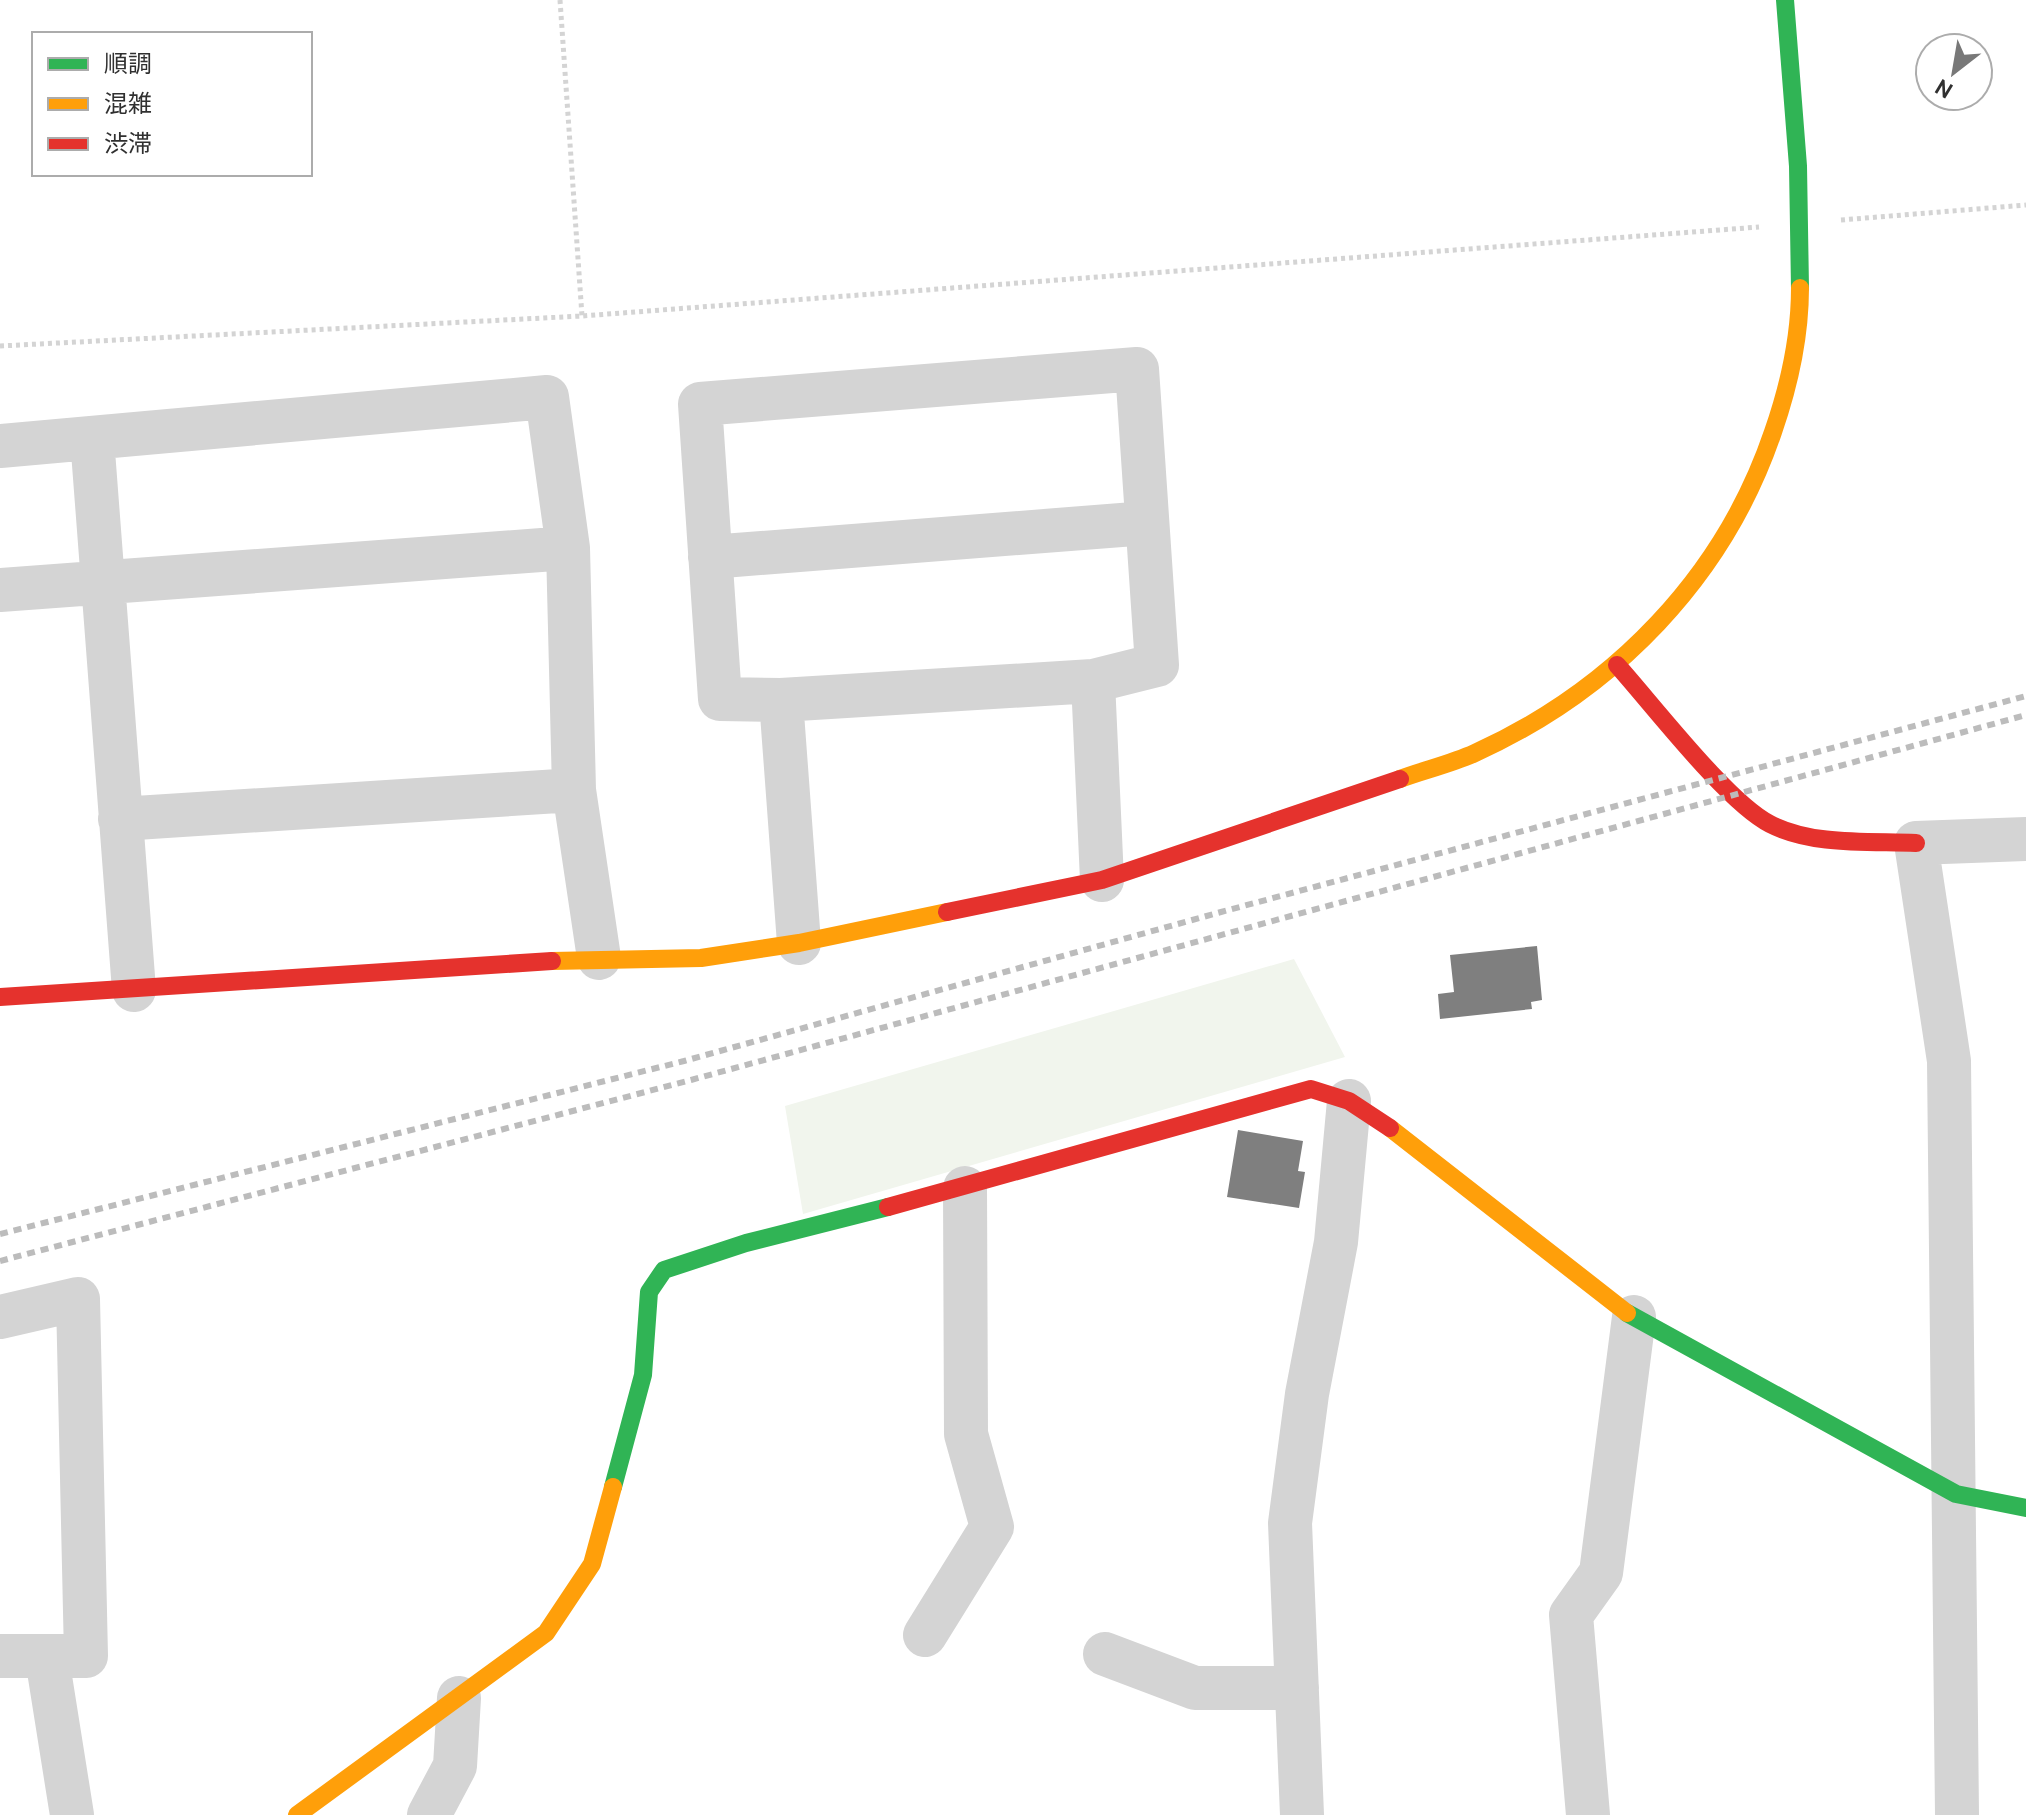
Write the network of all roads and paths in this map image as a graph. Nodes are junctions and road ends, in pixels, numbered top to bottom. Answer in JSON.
{"nodes":[{"id":1,"x":560,"y":0,"type":"edge"},
{"id":2,"x":1785,"y":0,"type":"edge"},
{"id":3,"x":2026,"y":205,"type":"edge"},
{"id":4,"x":1801,"y":223,"type":"junction"},
{"id":5,"x":582,"y":316,"type":"junction"},
{"id":6,"x":0,"y":346,"type":"edge"},
{"id":7,"x":92,"y":438,"type":"junction"},
{"id":8,"x":0,"y":446,"type":"edge"},
{"id":9,"x":1147,"y":523,"type":"junction"},
{"id":10,"x":568,"y":548,"type":"junction"},
{"id":11,"x":710,"y":557,"type":"junction"},
{"id":12,"x":103,"y":583,"type":"junction"},
{"id":13,"x":0,"y":590,"type":"edge"},
{"id":14,"x":1617,"y":665,"type":"junction"},
{"id":15,"x":1093,"y":681,"type":"junction"},
{"id":16,"x":781,"y":700,"type":"junction"},
{"id":17,"x":574,"y":790,"type":"junction"},
{"id":18,"x":120,"y":819,"type":"junction"},
{"id":19,"x":2026,"y":839,"type":"edge"},
{"id":20,"x":1916,"y":843,"type":"junction"},
{"id":21,"x":1102,"y":880,"type":"junction"},
{"id":22,"x":799,"y":943,"type":"junction"},
{"id":23,"x":599,"y":958,"type":"junction"},
{"id":24,"x":134,"y":990,"type":"junction"},
{"id":25,"x":0,"y":997,"type":"edge"},
{"id":26,"x":1349,"y":1101,"type":"junction"},
{"id":27,"x":965,"y":1188,"type":"junction"},
{"id":28,"x":0,"y":1317,"type":"edge"},
{"id":29,"x":1634,"y":1317,"type":"junction"},
{"id":30,"x":1956,"y":1494,"type":"junction"},
{"id":31,"x":2026,"y":1508,"type":"edge"},
{"id":32,"x":925,"y":1635,"type":"dead end"},
{"id":33,"x":1105,"y":1654,"type":"dead end"},
{"id":34,"x":0,"y":1656,"type":"edge"},
{"id":35,"x":47,"y":1658,"type":"junction"},
{"id":36,"x":1297,"y":1688,"type":"junction"},
{"id":37,"x":459,"y":1698,"type":"junction"},
{"id":38,"x":72,"y":1815,"type":"edge"},
{"id":39,"x":297,"y":1815,"type":"edge"},
{"id":40,"x":429,"y":1815,"type":"edge"},
{"id":41,"x":1302,"y":1815,"type":"edge"},
{"id":42,"x":1588,"y":1815,"type":"edge"},
{"id":43,"x":1957,"y":1815,"type":"edge"}],
"edges":[{"from":1,"to":5,"type":"path"},
{"from":2,"to":4,"type":"street"},
{"from":3,"to":4,"type":"path"},
{"from":4,"to":5,"type":"path"},
{"from":4,"to":14,"type":"street"},
{"from":5,"to":6,"type":"path"},
{"from":7,"to":8,"type":"street"},
{"from":7,"to":10,"type":"street"},
{"from":7,"to":12,"type":"street"},
{"from":9,"to":11,"type":"street"},
{"from":9,"to":11,"type":"street"},
{"from":9,"to":15,"type":"street"},
{"from":10,"to":12,"type":"street"},
{"from":10,"to":17,"type":"street"},
{"from":11,"to":16,"type":"street"},
{"from":12,"to":13,"type":"street"},
{"from":12,"to":18,"type":"street"},
{"from":14,"to":20,"type":"street"},
{"from":14,"to":21,"type":"street"},
{"from":15,"to":16,"type":"street"},
{"from":15,"to":21,"type":"street"},
{"from":16,"to":22,"type":"street"},
{"from":17,"to":18,"type":"street"},
{"from":17,"to":23,"type":"street"},
{"from":18,"to":24,"type":"street"},
{"from":19,"to":20,"type":"street"},
{"from":20,"to":30,"type":"street"},
{"from":21,"to":22,"type":"street"},
{"from":22,"to":23,"type":"street"},
{"from":23,"to":24,"type":"street"},
{"from":24,"to":25,"type":"street"},
{"from":26,"to":27,"type":"street"},
{"from":26,"to":29,"type":"street"},
{"from":26,"to":36,"type":"street"},
{"from":27,"to":32,"type":"street"},
{"from":27,"to":37,"type":"street"},
{"from":28,"to":35,"type":"street"},
{"from":29,"to":30,"type":"street"},
{"from":29,"to":42,"type":"street"},
{"from":30,"to":31,"type":"street"},
{"from":30,"to":43,"type":"street"},
{"from":33,"to":36,"type":"street"},
{"from":34,"to":35,"type":"street"},
{"from":35,"to":38,"type":"street"},
{"from":36,"to":41,"type":"street"},
{"from":37,"to":39,"type":"street"},
{"from":37,"to":40,"type":"street"}]}
